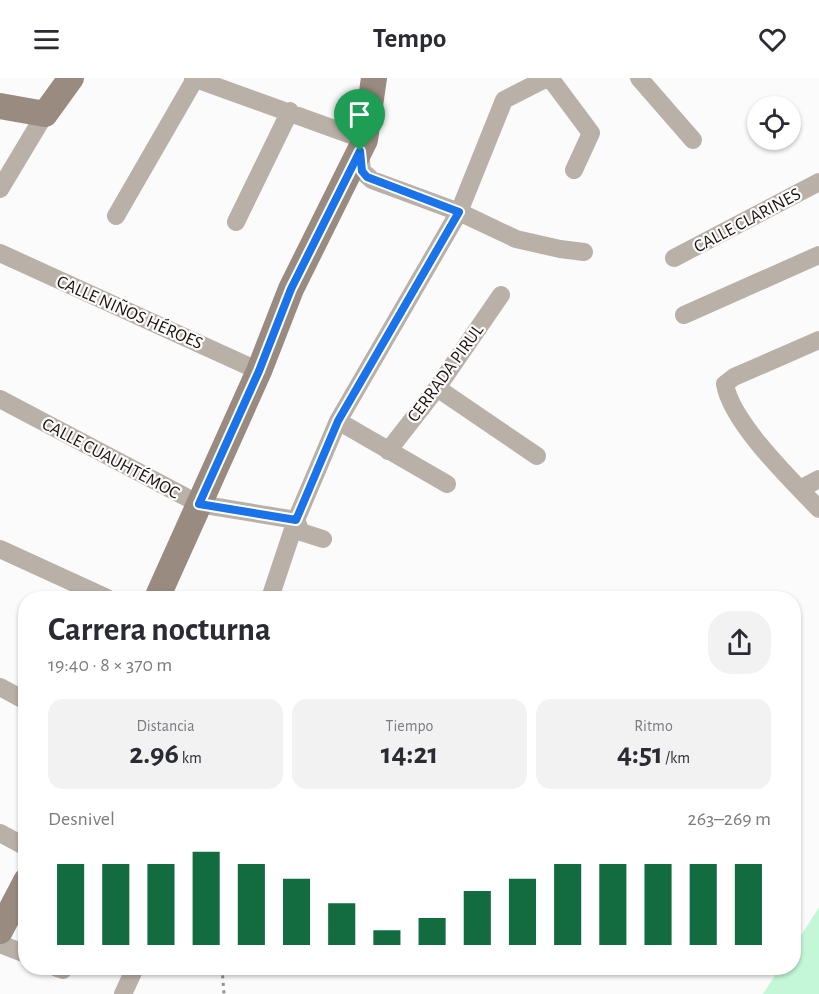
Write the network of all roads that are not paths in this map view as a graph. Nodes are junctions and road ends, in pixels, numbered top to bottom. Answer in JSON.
{"nodes":[{"id":1,"x":71,"y":78,"type":"edge"},
{"id":2,"x":194,"y":78,"type":"edge"},
{"id":3,"x":374,"y":78,"type":"edge"},
{"id":4,"x":548,"y":78,"type":"edge"},
{"id":5,"x":639,"y":78,"type":"edge"},
{"id":6,"x":243,"y":85,"type":"edge"},
{"id":7,"x":0,"y":106,"type":"edge"},
{"id":8,"x":290,"y":111,"type":"junction"},
{"id":9,"x":45,"y":114,"type":"junction"},
{"id":10,"x":693,"y":140,"type":"dead end"},
{"id":11,"x":362,"y":145,"type":"junction"},
{"id":12,"x":574,"y":170,"type":"dead end"},
{"id":13,"x":819,"y":182,"type":"edge"},
{"id":14,"x":0,"y":189,"type":"edge"},
{"id":15,"x":459,"y":212,"type":"junction"},
{"id":16,"x":116,"y":216,"type":"dead end"},
{"id":17,"x":236,"y":222,"type":"dead end"},
{"id":18,"x":585,"y":252,"type":"dead end"},
{"id":19,"x":0,"y":253,"type":"edge"},
{"id":20,"x":819,"y":255,"type":"edge"},
{"id":21,"x":674,"y":258,"type":"dead end"},
{"id":22,"x":501,"y":295,"type":"dead end"},
{"id":23,"x":684,"y":315,"type":"dead end"},
{"id":24,"x":819,"y":340,"type":"edge"},
{"id":25,"x":259,"y":371,"type":"junction"},
{"id":26,"x":437,"y":388,"type":"junction"},
{"id":27,"x":0,"y":399,"type":"edge"},
{"id":28,"x":338,"y":421,"type":"junction"},
{"id":29,"x":388,"y":451,"type":"junction"},
{"id":30,"x":537,"y":456,"type":"dead end"},
{"id":31,"x":819,"y":479,"type":"edge"},
{"id":32,"x":447,"y":484,"type":"dead end"},
{"id":33,"x":800,"y":489,"type":"junction"},
{"id":34,"x":199,"y":504,"type":"junction"},
{"id":35,"x":819,"y":509,"type":"edge"},
{"id":36,"x":296,"y":520,"type":"junction"},
{"id":37,"x":323,"y":539,"type":"dead end"},
{"id":38,"x":0,"y":549,"type":"edge"},
{"id":39,"x":92,"y":591,"type":"edge"},
{"id":40,"x":160,"y":591,"type":"edge"},
{"id":41,"x":272,"y":591,"type":"edge"},
{"id":42,"x":0,"y":687,"type":"edge"},
{"id":43,"x":18,"y":697,"type":"edge"},
{"id":44,"x":0,"y":833,"type":"edge"},
{"id":45,"x":18,"y":843,"type":"edge"},
{"id":46,"x":18,"y":896,"type":"edge"},
{"id":47,"x":0,"y":931,"type":"edge"},
{"id":48,"x":0,"y":944,"type":"edge"},
{"id":49,"x":18,"y":951,"type":"edge"},
{"id":50,"x":132,"y":975,"type":"edge"},
{"id":51,"x":123,"y":994,"type":"edge"}],
"edges":[{"from":1,"to":9,"type":"street"},
{"from":2,"to":6,"type":"street"},
{"from":2,"to":16,"type":"street"},
{"from":3,"to":11,"type":"street"},
{"from":4,"to":12,"type":"street"},
{"from":4,"to":15,"type":"street"},
{"from":5,"to":10,"type":"street"},
{"from":6,"to":8,"type":"street"},
{"from":7,"to":9,"type":"street"},
{"from":8,"to":11,"type":"street"},
{"from":8,"to":17,"type":"street"},
{"from":9,"to":14,"type":"street"},
{"from":11,"to":15,"type":"street"},
{"from":11,"to":25,"type":"street"},
{"from":13,"to":21,"type":"street","name":"CALLE CLARINES"},
{"from":15,"to":18,"type":"street"},
{"from":15,"to":28,"type":"street"},
{"from":19,"to":25,"type":"street","name":"CALLE NIÑOS HÉROES"},
{"from":20,"to":23,"type":"street"},
{"from":22,"to":26,"type":"street","name":"CERRADA PIRUL"},
{"from":24,"to":33,"type":"street"},
{"from":25,"to":34,"type":"street"},
{"from":26,"to":29,"type":"street","name":"CERRADA PIRUL"},
{"from":26,"to":30,"type":"street"},
{"from":27,"to":34,"type":"street","name":"CALLE CUAUHTÉMOC"},
{"from":28,"to":29,"type":"street"},
{"from":28,"to":36,"type":"street"},
{"from":29,"to":32,"type":"street"},
{"from":31,"to":33,"type":"street"},
{"from":33,"to":35,"type":"street"},
{"from":34,"to":36,"type":"street","name":"CALLE CUAUHTÉMOC"},
{"from":34,"to":40,"type":"street"},
{"from":36,"to":37,"type":"street"},
{"from":36,"to":41,"type":"street"},
{"from":38,"to":39,"type":"street"},
{"from":42,"to":43,"type":"street"},
{"from":44,"to":45,"type":"street"},
{"from":46,"to":47,"type":"street"},
{"from":48,"to":49,"type":"street"},
{"from":50,"to":51,"type":"street"}]}
